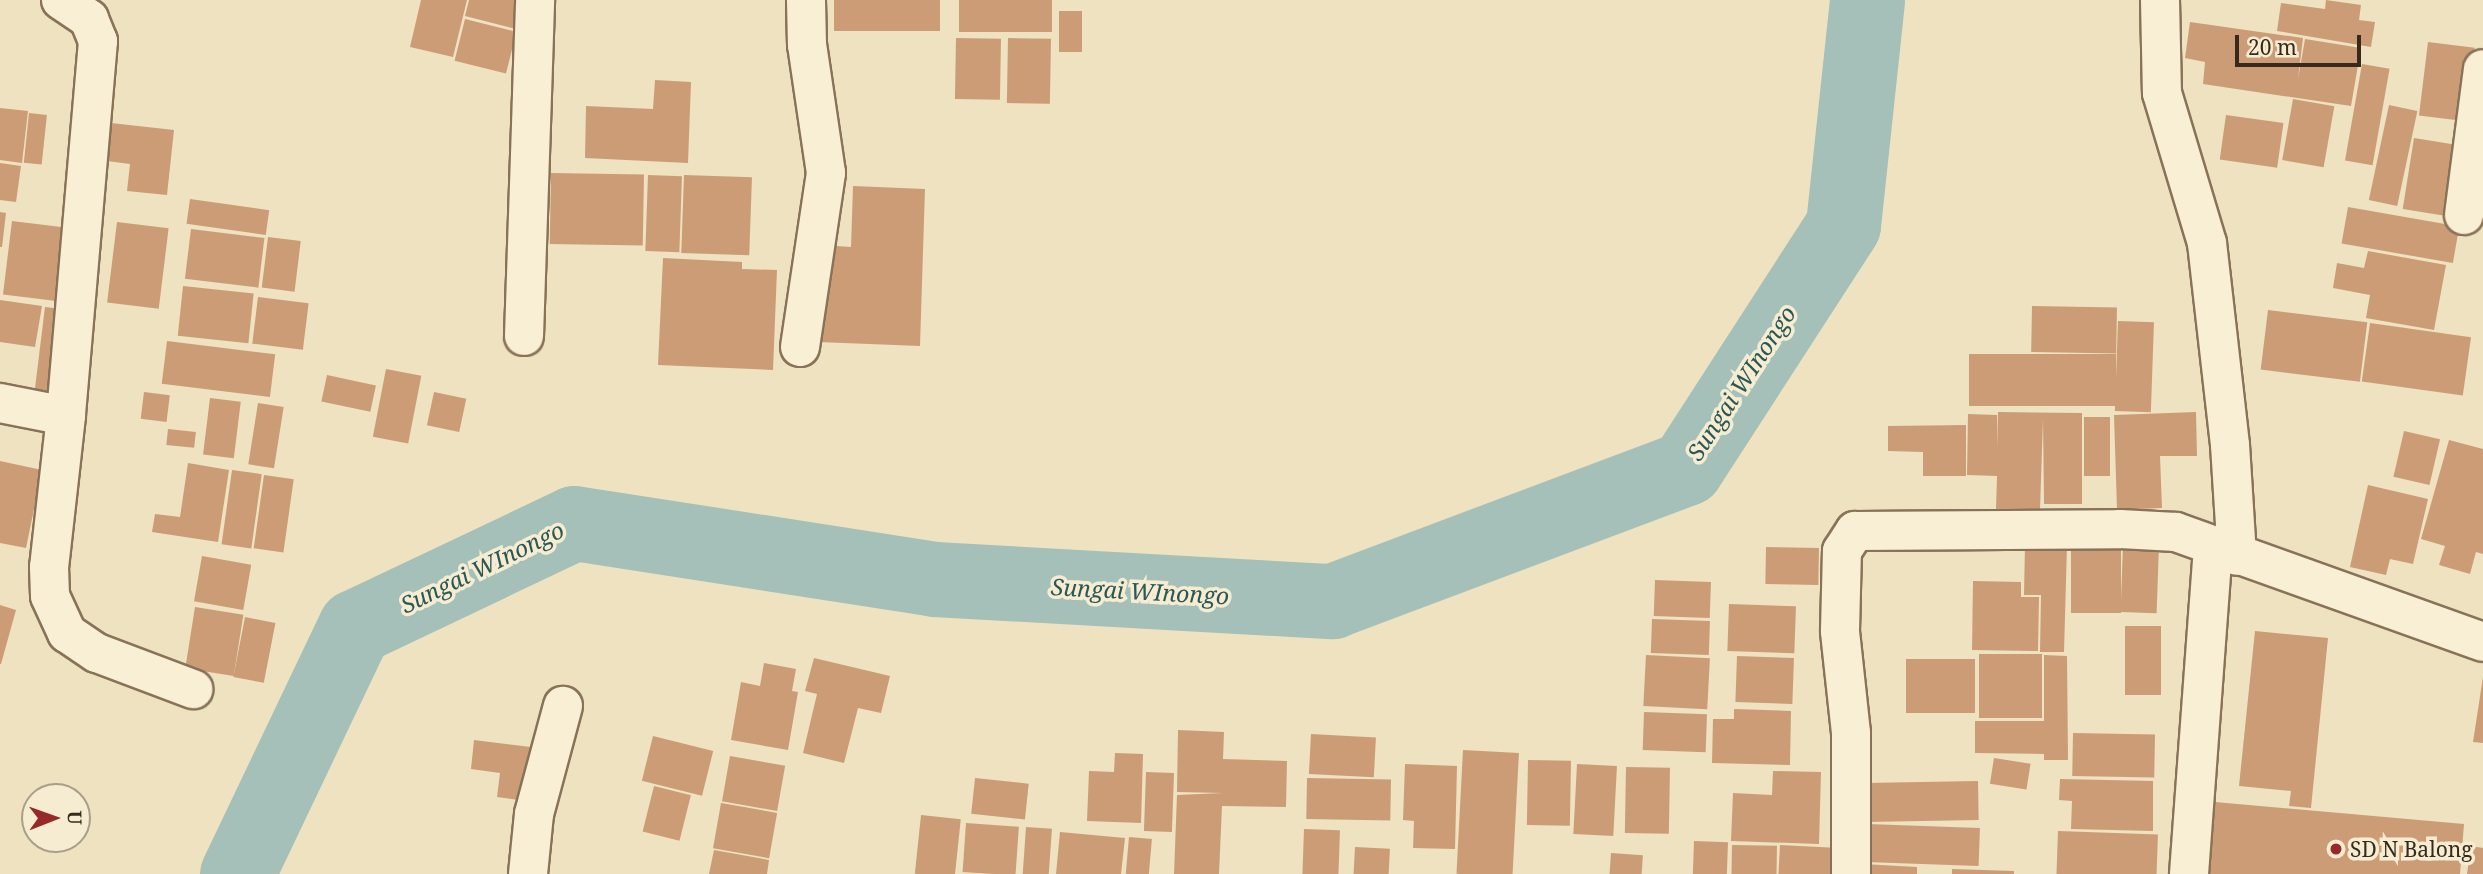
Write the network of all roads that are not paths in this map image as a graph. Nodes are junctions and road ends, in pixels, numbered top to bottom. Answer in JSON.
{"nodes":[{"id":1,"x":61,"y":0,"type":"edge"},
{"id":2,"x":536,"y":0,"type":"edge"},
{"id":3,"x":806,"y":0,"type":"edge"},
{"id":4,"x":2160,"y":0,"type":"edge"},
{"id":5,"x":2483,"y":69,"type":"edge"},
{"id":6,"x":2464,"y":215,"type":"dead end"},
{"id":7,"x":524,"y":337,"type":"dead end"},
{"id":8,"x":800,"y":347,"type":"dead end"},
{"id":9,"x":0,"y":403,"type":"edge"},
{"id":10,"x":66,"y":416,"type":"junction"},
{"id":11,"x":2225,"y":552,"type":"junction"},
{"id":12,"x":2483,"y":642,"type":"edge"},
{"id":13,"x":193,"y":689,"type":"dead end"},
{"id":14,"x":563,"y":706,"type":"dead end"},
{"id":15,"x":528,"y":874,"type":"edge"},
{"id":16,"x":1851,"y":874,"type":"edge"},
{"id":17,"x":2189,"y":874,"type":"edge"}],
"edges":[{"from":1,"to":10,"type":"street"},
{"from":2,"to":7,"type":"street"},
{"from":3,"to":8,"type":"street"},
{"from":4,"to":11,"type":"street"},
{"from":5,"to":6,"type":"street"},
{"from":9,"to":10,"type":"street"},
{"from":10,"to":13,"type":"street"},
{"from":11,"to":12,"type":"street"},
{"from":11,"to":16,"type":"street"},
{"from":11,"to":17,"type":"street"},
{"from":14,"to":15,"type":"street"}]}
